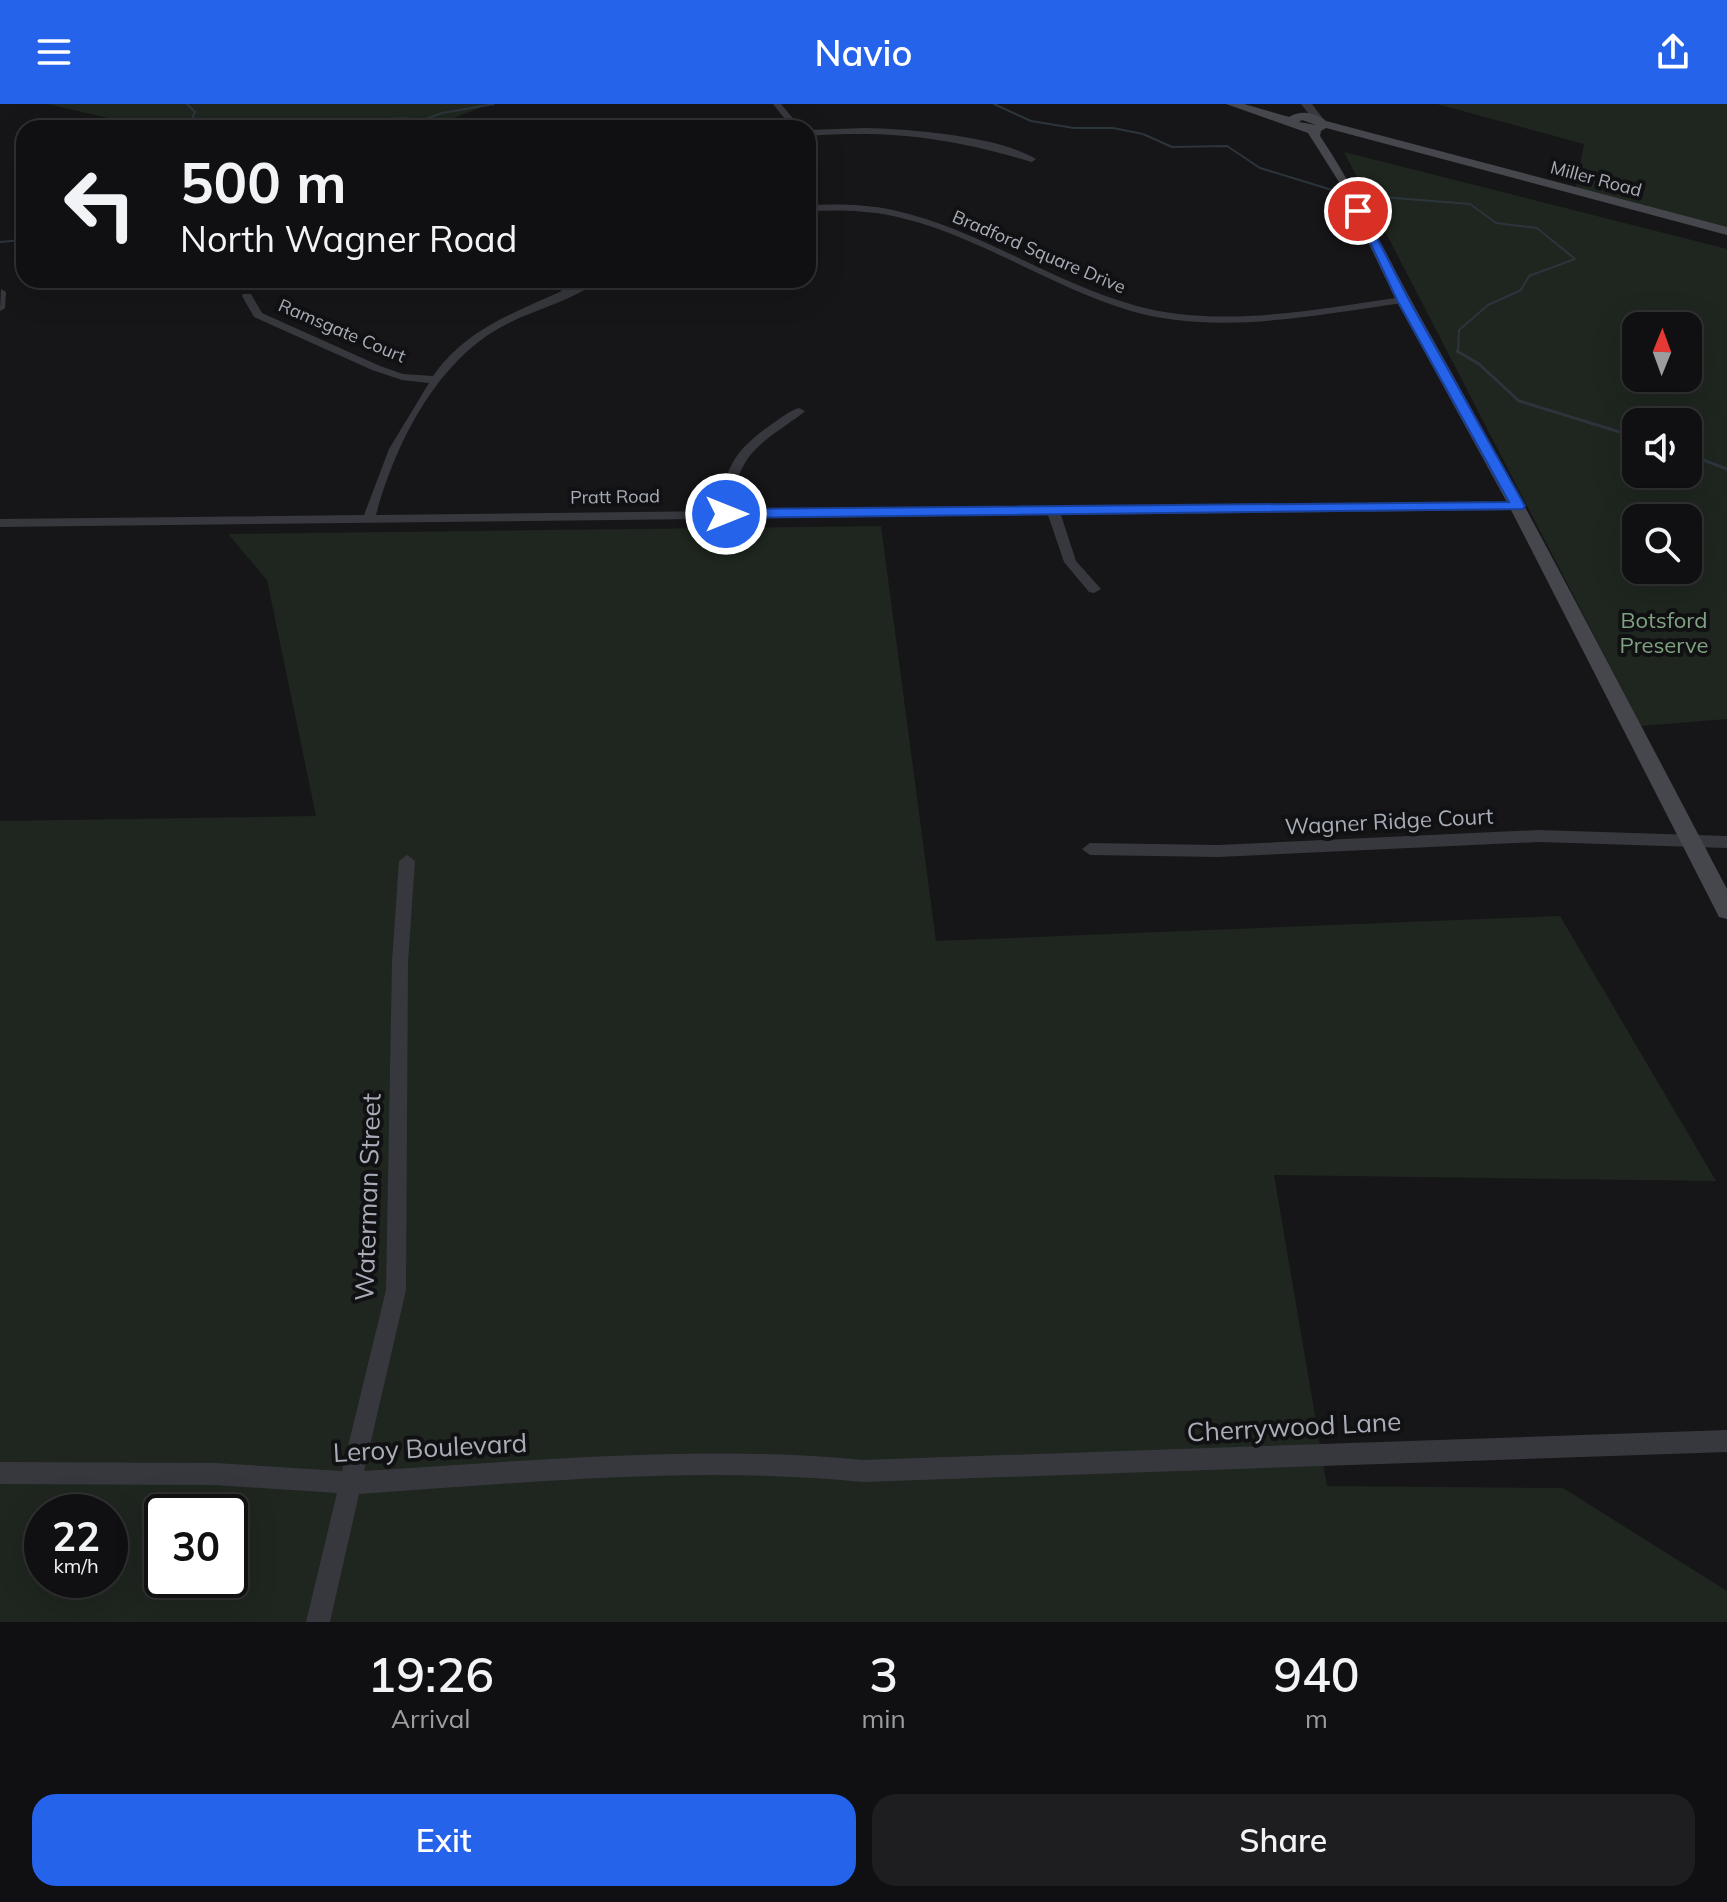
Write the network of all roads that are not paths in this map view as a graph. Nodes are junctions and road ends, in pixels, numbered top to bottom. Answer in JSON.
{"nodes":[{"id":1,"x":777,"y":104,"type":"edge"},
{"id":2,"x":1232,"y":104,"type":"edge"},
{"id":3,"x":1242,"y":104,"type":"edge"},
{"id":4,"x":1300,"y":115,"type":"edge"},
{"id":5,"x":790,"y":120,"type":"edge"},
{"id":6,"x":1319,"y":125,"type":"junction"},
{"id":7,"x":816,"y":132,"type":"edge"},
{"id":8,"x":1032,"y":159,"type":"dead end"},
{"id":9,"x":1348,"y":193,"type":"junction"},
{"id":10,"x":816,"y":208,"type":"edge"},
{"id":11,"x":1727,"y":231,"type":"edge"},
{"id":12,"x":563,"y":288,"type":"edge"},
{"id":13,"x":580,"y":288,"type":"edge"},
{"id":14,"x":1,"y":292,"type":"edge"},
{"id":15,"x":573,"y":292,"type":"junction"},
{"id":16,"x":247,"y":296,"type":"dead end"},
{"id":17,"x":1403,"y":300,"type":"junction"},
{"id":18,"x":0,"y":308,"type":"edge"},
{"id":19,"x":436,"y":380,"type":"junction"},
{"id":20,"x":799,"y":411,"type":"dead end"},
{"id":21,"x":1518,"y":506,"type":"junction"},
{"id":22,"x":1053,"y":511,"type":"junction"},
{"id":23,"x":726,"y":514,"type":"junction"},
{"id":24,"x":369,"y":519,"type":"junction"},
{"id":25,"x":0,"y":523,"type":"edge"},
{"id":26,"x":1094,"y":589,"type":"dead end"},
{"id":27,"x":1690,"y":840,"type":"junction"},
{"id":28,"x":1727,"y":842,"type":"edge"},
{"id":29,"x":1090,"y":849,"type":"dead end"},
{"id":30,"x":407,"y":861,"type":"dead end"},
{"id":31,"x":1727,"y":911,"type":"edge"},
{"id":32,"x":1727,"y":1441,"type":"edge"},
{"id":33,"x":863,"y":1471,"type":"joint"},
{"id":34,"x":0,"y":1473,"type":"edge"},
{"id":35,"x":351,"y":1483,"type":"junction"},
{"id":36,"x":318,"y":1622,"type":"edge"}],
"edges":[{"from":1,"to":5,"type":"street"},
{"from":2,"to":4,"type":"main road"},
{"from":3,"to":4,"type":"main road"},
{"from":4,"to":6,"type":"main road","name":"Miller Road"},
{"from":4,"to":6,"type":"street"},
{"from":4,"to":9,"type":"main road"},
{"from":6,"to":9,"type":"main road"},
{"from":6,"to":11,"type":"main road","name":"Miller Road"},
{"from":7,"to":8,"type":"street"},
{"from":9,"to":17,"type":"main road"},
{"from":10,"to":17,"type":"street","name":"Bradford Square Drive"},
{"from":12,"to":15,"type":"street"},
{"from":13,"to":15,"type":"street"},
{"from":14,"to":18,"type":"street"},
{"from":15,"to":19,"type":"street"},
{"from":16,"to":19,"type":"street","name":"Ramsgate Court"},
{"from":17,"to":21,"type":"main road"},
{"from":19,"to":24,"type":"street"},
{"from":20,"to":23,"type":"street"},
{"from":21,"to":22,"type":"street","name":"Pratt Road"},
{"from":21,"to":27,"type":"main road"},
{"from":22,"to":23,"type":"street","name":"Pratt Road"},
{"from":22,"to":26,"type":"street"},
{"from":23,"to":24,"type":"street","name":"Pratt Road"},
{"from":24,"to":25,"type":"street","name":"Pratt Road"},
{"from":27,"to":28,"type":"street","name":"Wagner Ridge Court"},
{"from":27,"to":29,"type":"street","name":"Wagner Ridge Court"},
{"from":27,"to":31,"type":"main road"},
{"from":30,"to":35,"type":"street","name":"Waterman Street"},
{"from":32,"to":33,"type":"street","name":"Cherrywood Lane"},
{"from":33,"to":35,"type":"street","name":"Leroy Boulevard"},
{"from":34,"to":35,"type":"street","name":"Leroy Boulevard"},
{"from":35,"to":36,"type":"street","name":"Waterman Street"}]}
